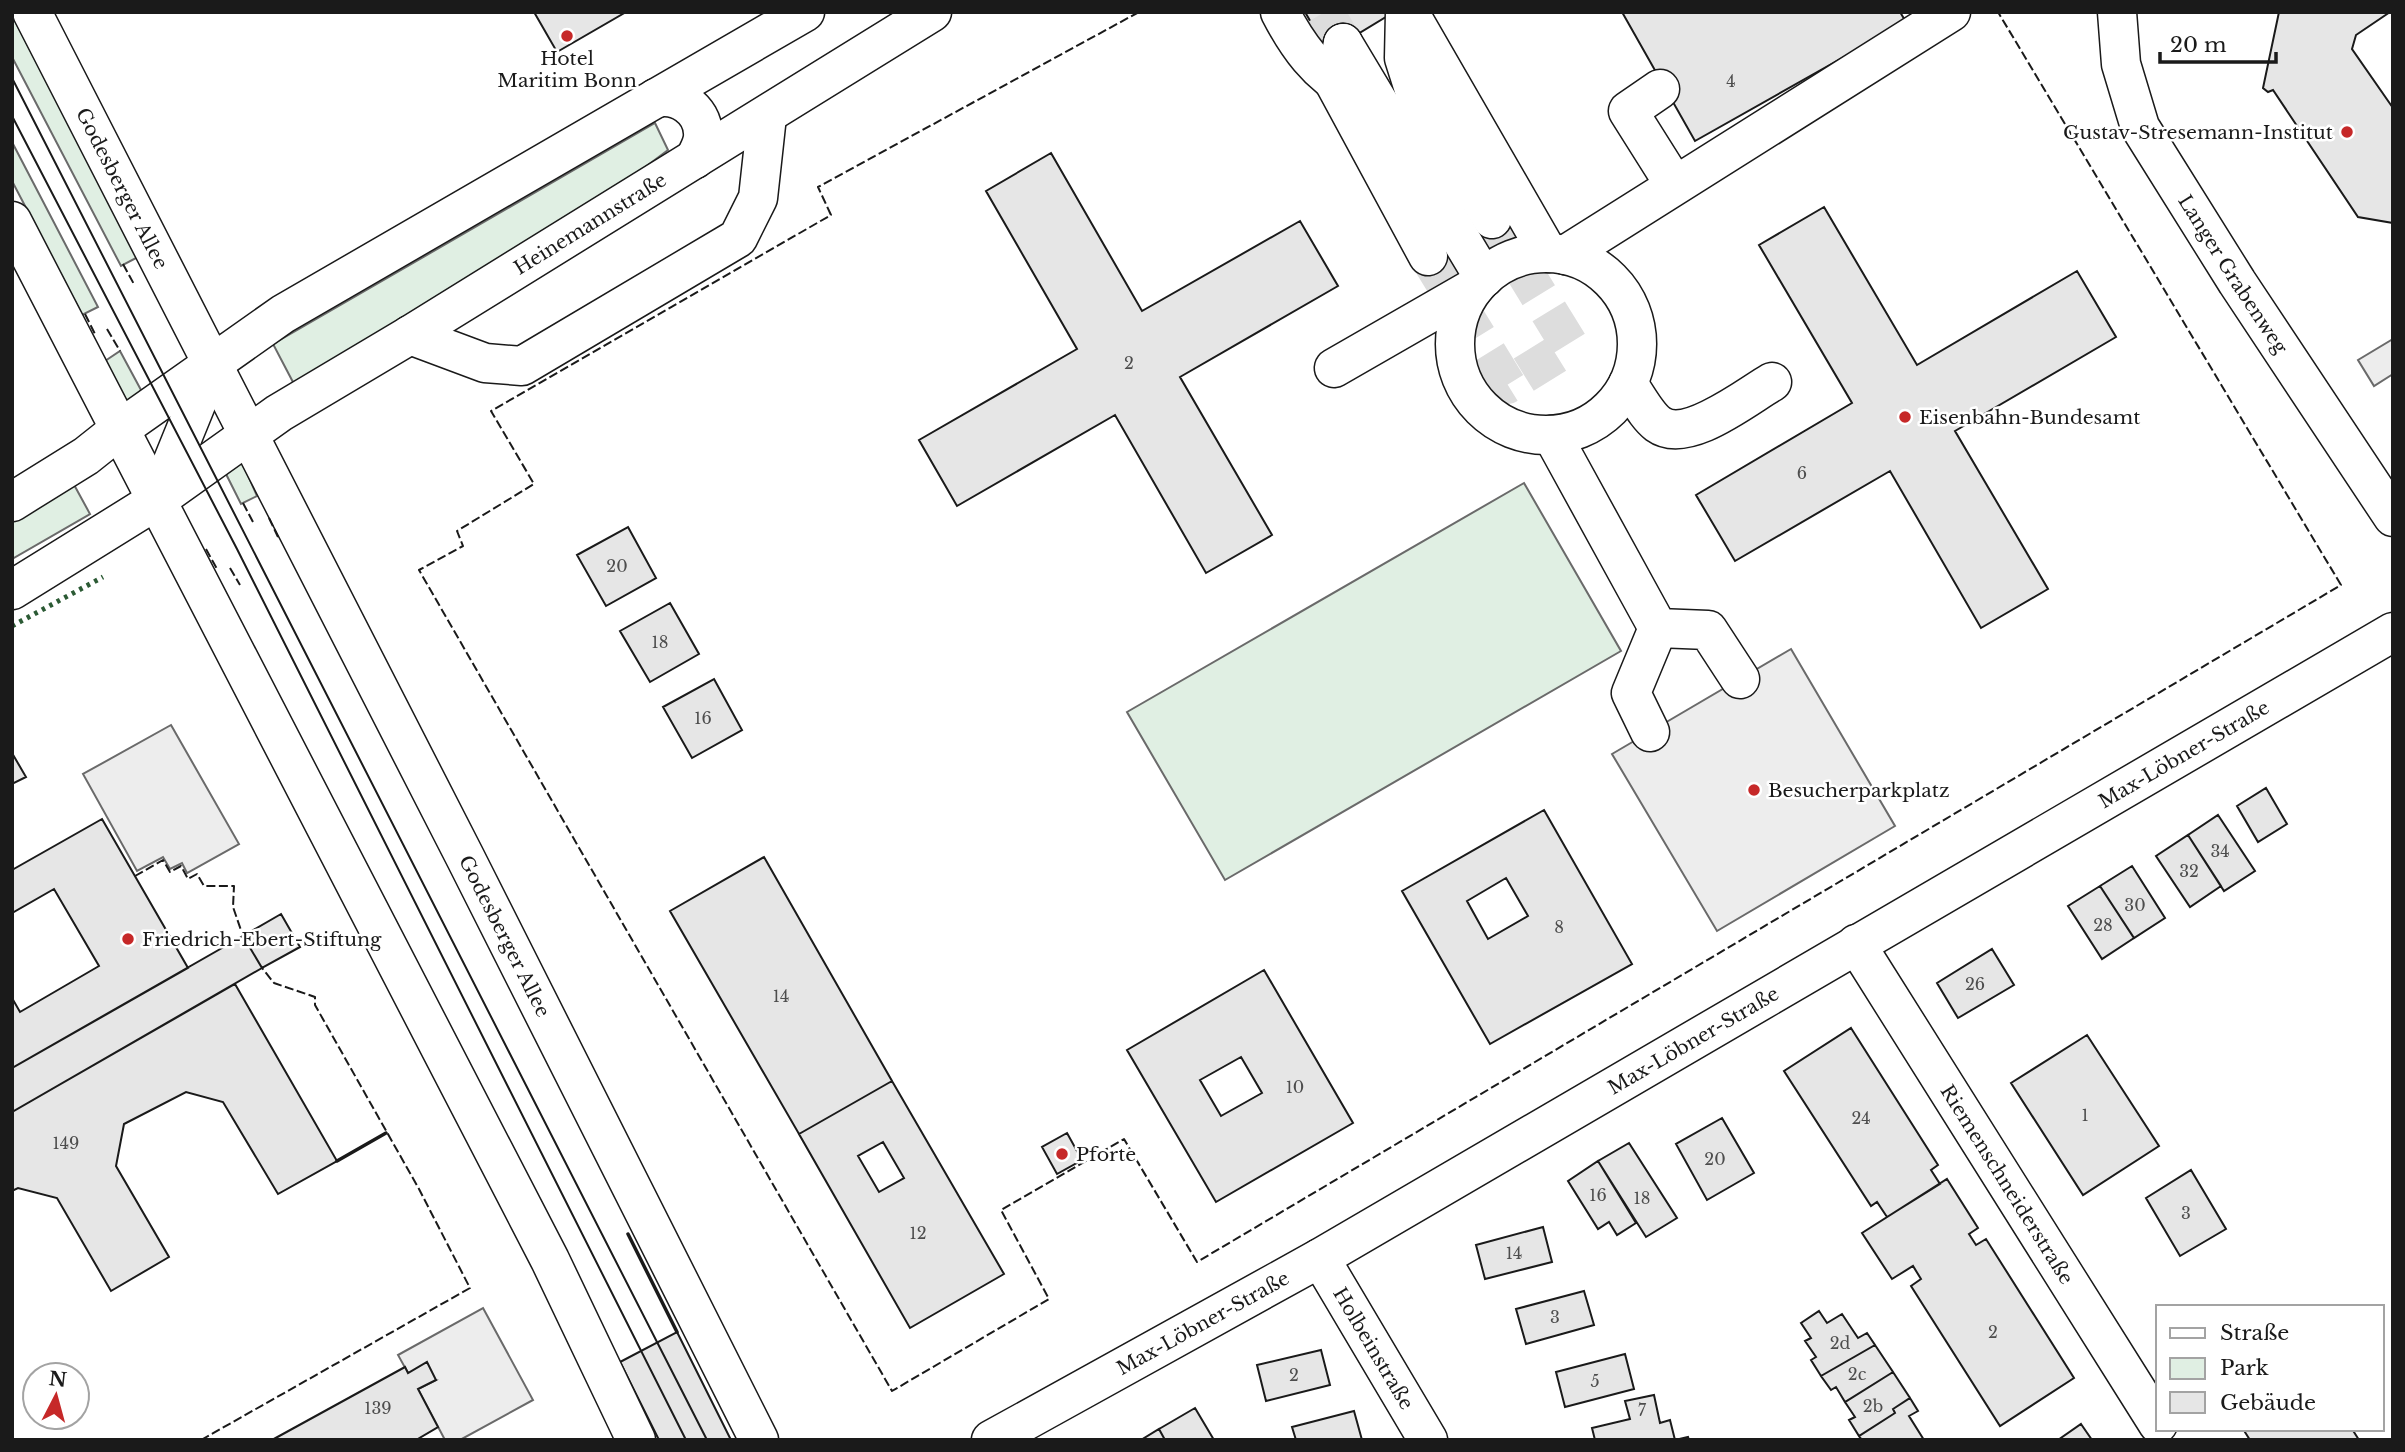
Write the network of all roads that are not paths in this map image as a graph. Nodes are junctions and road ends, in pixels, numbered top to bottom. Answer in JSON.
{"nodes":[{"id":1,"x":32,"y":12,"type":"edge"},
{"id":2,"x":805,"y":12,"type":"edge"},
{"id":3,"x":932,"y":12,"type":"edge"},
{"id":4,"x":1280,"y":12,"type":"edge"},
{"id":5,"x":1297,"y":12,"type":"edge"},
{"id":6,"x":1407,"y":12,"type":"edge"},
{"id":7,"x":1951,"y":12,"type":"edge"},
{"id":8,"x":2117,"y":12,"type":"edge"},
{"id":9,"x":1335,"y":84,"type":"junction"},
{"id":10,"x":1660,"y":89,"type":"dead end"},
{"id":11,"x":656,"y":98,"type":"junction"},
{"id":12,"x":1384,"y":108,"type":"junction"},
{"id":13,"x":767,"y":116,"type":"junction"},
{"id":14,"x":695,"y":159,"type":"junction"},
{"id":15,"x":1674,"y":184,"type":"junction"},
{"id":16,"x":1492,"y":219,"type":"tunnel mouth"},
{"id":17,"x":12,"y":221,"type":"edge"},
{"id":18,"x":1556,"y":254,"type":"junction"},
{"id":19,"x":1427,"y":256,"type":"tunnel mouth"},
{"id":20,"x":1480,"y":283,"type":"junction"},
{"id":21,"x":410,"y":335,"type":"junction"},
{"id":22,"x":212,"y":365,"type":"junction"},
{"id":23,"x":1334,"y":368,"type":"dead end"},
{"id":24,"x":1772,"y":382,"type":"dead end"},
{"id":25,"x":1628,"y":384,"type":"junction"},
{"id":26,"x":120,"y":429,"type":"junction"},
{"id":27,"x":247,"y":433,"type":"junction"},
{"id":28,"x":1552,"y":435,"type":"junction"},
{"id":29,"x":157,"y":500,"type":"junction"},
{"id":30,"x":12,"y":502,"type":"edge"},
{"id":31,"x":2393,"y":517,"type":"edge"},
{"id":32,"x":12,"y":590,"type":"edge"},
{"id":33,"x":1658,"y":628,"type":"junction"},
{"id":34,"x":2393,"y":632,"type":"edge"},
{"id":35,"x":1740,"y":679,"type":"dead end"},
{"id":36,"x":1650,"y":732,"type":"dead end"},
{"id":37,"x":1856,"y":944,"type":"junction"},
{"id":38,"x":1320,"y":1258,"type":"junction"},
{"id":39,"x":2156,"y":1421,"type":"edge"},
{"id":40,"x":636,"y":1440,"type":"edge"},
{"id":41,"x":759,"y":1440,"type":"edge"},
{"id":42,"x":991,"y":1440,"type":"edge"},
{"id":43,"x":1428,"y":1440,"type":"edge"}],
"edges":[{"from":1,"to":22,"type":"main road","name":"Godesberger Allee"},
{"from":2,"to":11,"type":"main road"},
{"from":3,"to":13,"type":"main road","name":"Heinemannstraße"},
{"from":4,"to":9,"type":"main road"},
{"from":5,"to":9,"type":"main road"},
{"from":6,"to":16,"type":"main road"},
{"from":6,"to":18,"type":"main road"},
{"from":7,"to":15,"type":"main road"},
{"from":8,"to":31,"type":"main road","name":"Langer Grabenweg"},
{"from":9,"to":12,"type":"main road"},
{"from":9,"to":12,"type":"main road"},
{"from":9,"to":19,"type":"main road"},
{"from":10,"to":15,"type":"main road"},
{"from":11,"to":14,"type":"main road"},
{"from":11,"to":22,"type":"main road"},
{"from":12,"to":20,"type":"main road"},
{"from":13,"to":14,"type":"main road","name":"Heinemannstraße"},
{"from":13,"to":21,"type":"main road"},
{"from":14,"to":21,"type":"main road","name":"Heinemannstraße"},
{"from":15,"to":18,"type":"main road"},
{"from":17,"to":26,"type":"main road"},
{"from":18,"to":20,"type":"main road"},
{"from":18,"to":25,"type":"main road"},
{"from":20,"to":23,"type":"main road"},
{"from":20,"to":28,"type":"main road"},
{"from":21,"to":27,"type":"main road","name":"Heinemannstraße"},
{"from":22,"to":26,"type":"main road"},
{"from":22,"to":27,"type":"main road","name":"Godesberger Allee"},
{"from":22,"to":29,"type":"main road"},
{"from":24,"to":25,"type":"main road"},
{"from":25,"to":28,"type":"main road"},
{"from":26,"to":29,"type":"main road"},
{"from":26,"to":30,"type":"main road"},
{"from":27,"to":29,"type":"main road"},
{"from":27,"to":41,"type":"main road","name":"Godesberger Allee"},
{"from":28,"to":33,"type":"main road"},
{"from":29,"to":32,"type":"main road"},
{"from":29,"to":40,"type":"main road"},
{"from":33,"to":35,"type":"main road"},
{"from":33,"to":36,"type":"main road"},
{"from":34,"to":37,"type":"main road","name":"Max-Löbner-Straße"},
{"from":37,"to":38,"type":"main road","name":"Max-Löbner-Straße"},
{"from":37,"to":39,"type":"main road","name":"Riemenschneiderstraße"},
{"from":38,"to":42,"type":"main road","name":"Max-Löbner-Straße"},
{"from":38,"to":43,"type":"main road","name":"Holbeinstraße"}]}
